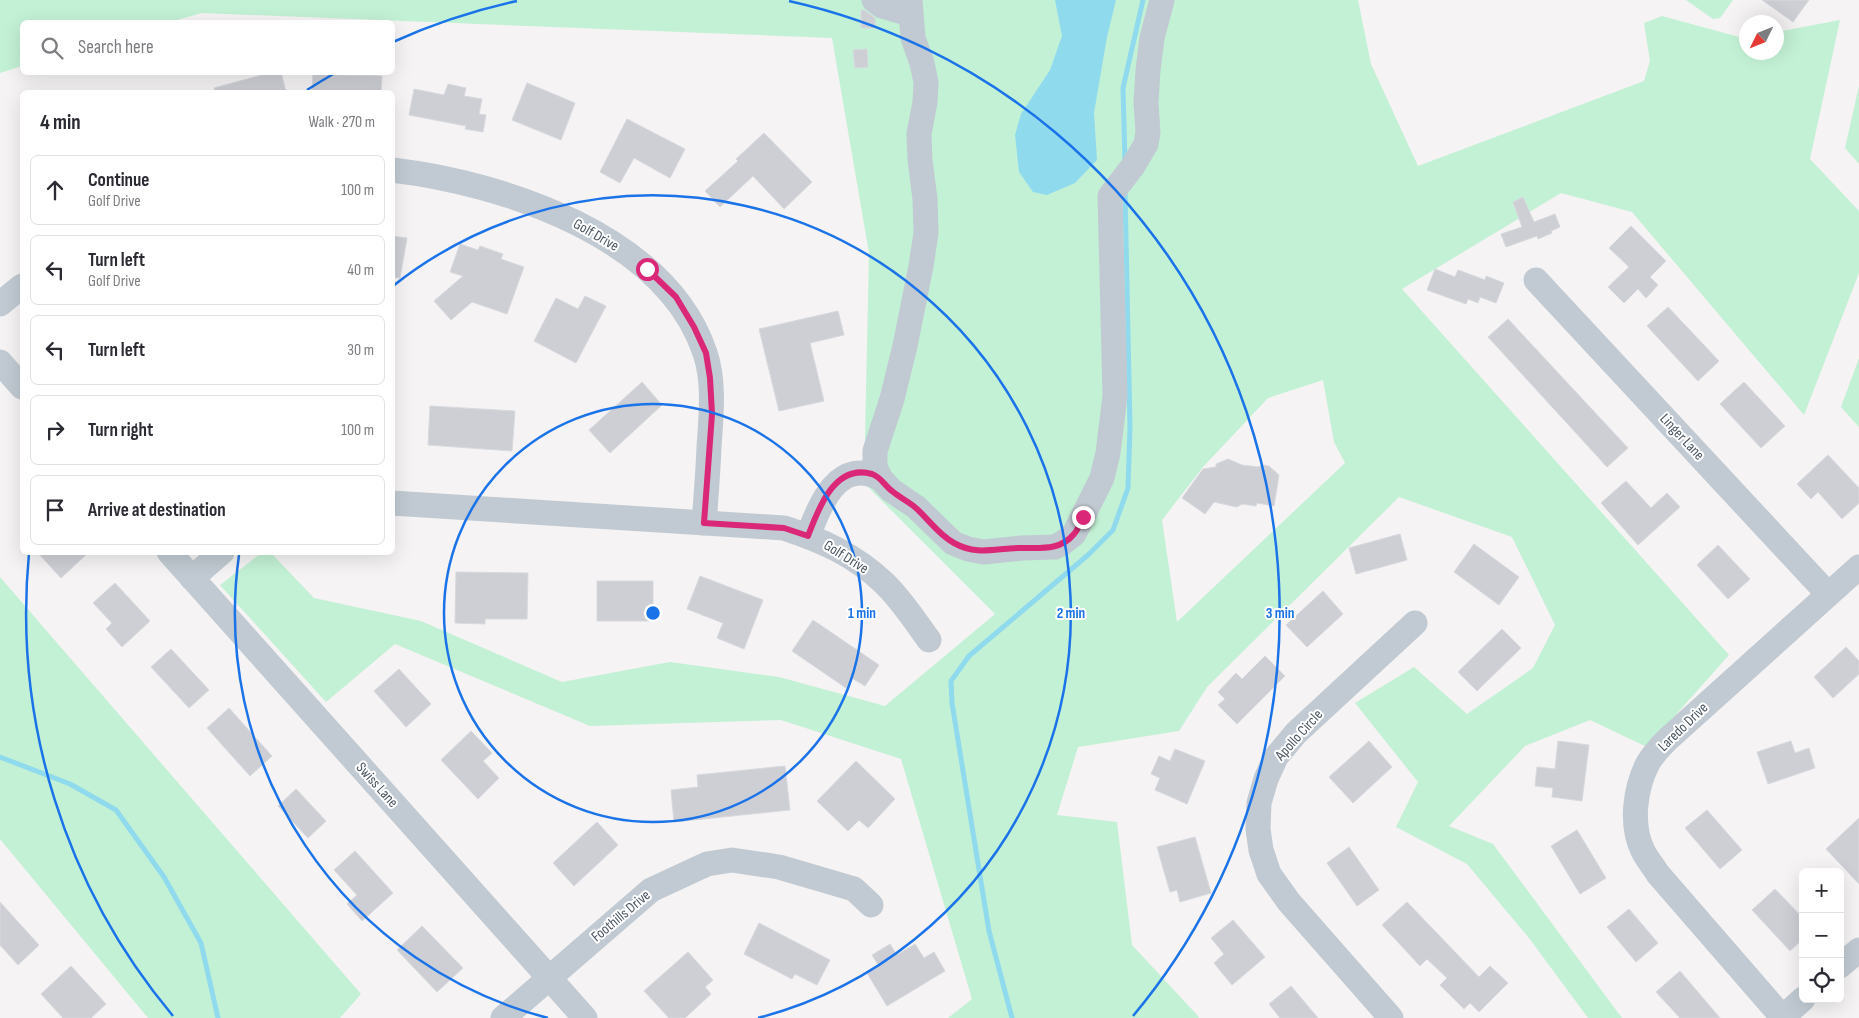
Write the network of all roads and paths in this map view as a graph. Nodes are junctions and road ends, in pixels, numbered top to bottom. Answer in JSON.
{"nodes":[{"id":1,"x":874,"y":0,"type":"edge"},
{"id":2,"x":1162,"y":0,"type":"edge"},
{"id":3,"x":910,"y":7,"type":"edge"},
{"id":4,"x":395,"y":171,"type":"edge"},
{"id":5,"x":1536,"y":280,"type":"dead end"},
{"id":6,"x":20,"y":288,"type":"edge"},
{"id":7,"x":0,"y":304,"type":"edge"},
{"id":8,"x":0,"y":362,"type":"edge"},
{"id":9,"x":20,"y":385,"type":"edge"},
{"id":10,"x":881,"y":479,"type":"junction"},
{"id":11,"x":395,"y":503,"type":"edge"},
{"id":12,"x":704,"y":523,"type":"junction"},
{"id":13,"x":808,"y":536,"type":"junction"},
{"id":14,"x":172,"y":555,"type":"edge"},
{"id":15,"x":219,"y":555,"type":"edge"},
{"id":16,"x":1859,"y":567,"type":"edge"},
{"id":17,"x":192,"y":578,"type":"junction"},
{"id":18,"x":1828,"y":594,"type":"junction"},
{"id":19,"x":1415,"y":623,"type":"dead end"},
{"id":20,"x":930,"y":640,"type":"dead end"},
{"id":21,"x":872,"y":905,"type":"dead end"},
{"id":22,"x":1859,"y":950,"type":"edge"},
{"id":23,"x":1844,"y":963,"type":"edge"},
{"id":24,"x":548,"y":978,"type":"junction"},
{"id":25,"x":1799,"y":1003,"type":"edge"},
{"id":26,"x":503,"y":1018,"type":"edge"},
{"id":27,"x":585,"y":1018,"type":"edge"},
{"id":28,"x":1391,"y":1018,"type":"edge"},
{"id":29,"x":1783,"y":1018,"type":"edge"}],
"edges":[{"from":1,"to":3,"type":"street"},
{"from":2,"to":10,"type":"street"},
{"from":3,"to":10,"type":"street"},
{"from":4,"to":12,"type":"street","name":"Golf Drive"},
{"from":5,"to":18,"type":"street","name":"Linger Lane"},
{"from":6,"to":7,"type":"street"},
{"from":8,"to":9,"type":"street"},
{"from":10,"to":13,"type":"street"},
{"from":11,"to":12,"type":"street","name":"Golf Drive"},
{"from":12,"to":13,"type":"street","name":"Golf Drive"},
{"from":13,"to":20,"type":"street","name":"Golf Drive"},
{"from":14,"to":17,"type":"street","name":"Swiss Lane"},
{"from":15,"to":17,"type":"street"},
{"from":16,"to":18,"type":"street","name":"Laredo Drive"},
{"from":17,"to":24,"type":"street","name":"Swiss Lane"},
{"from":18,"to":29,"type":"street","name":"Laredo Drive"},
{"from":19,"to":28,"type":"street","name":"Apollo Circle"},
{"from":21,"to":24,"type":"street","name":"Foothills Drive"},
{"from":22,"to":23,"type":"street"},
{"from":24,"to":26,"type":"street","name":"Foothills Drive"},
{"from":24,"to":27,"type":"street","name":"Swiss Lane"},
{"from":25,"to":29,"type":"street"}]}
